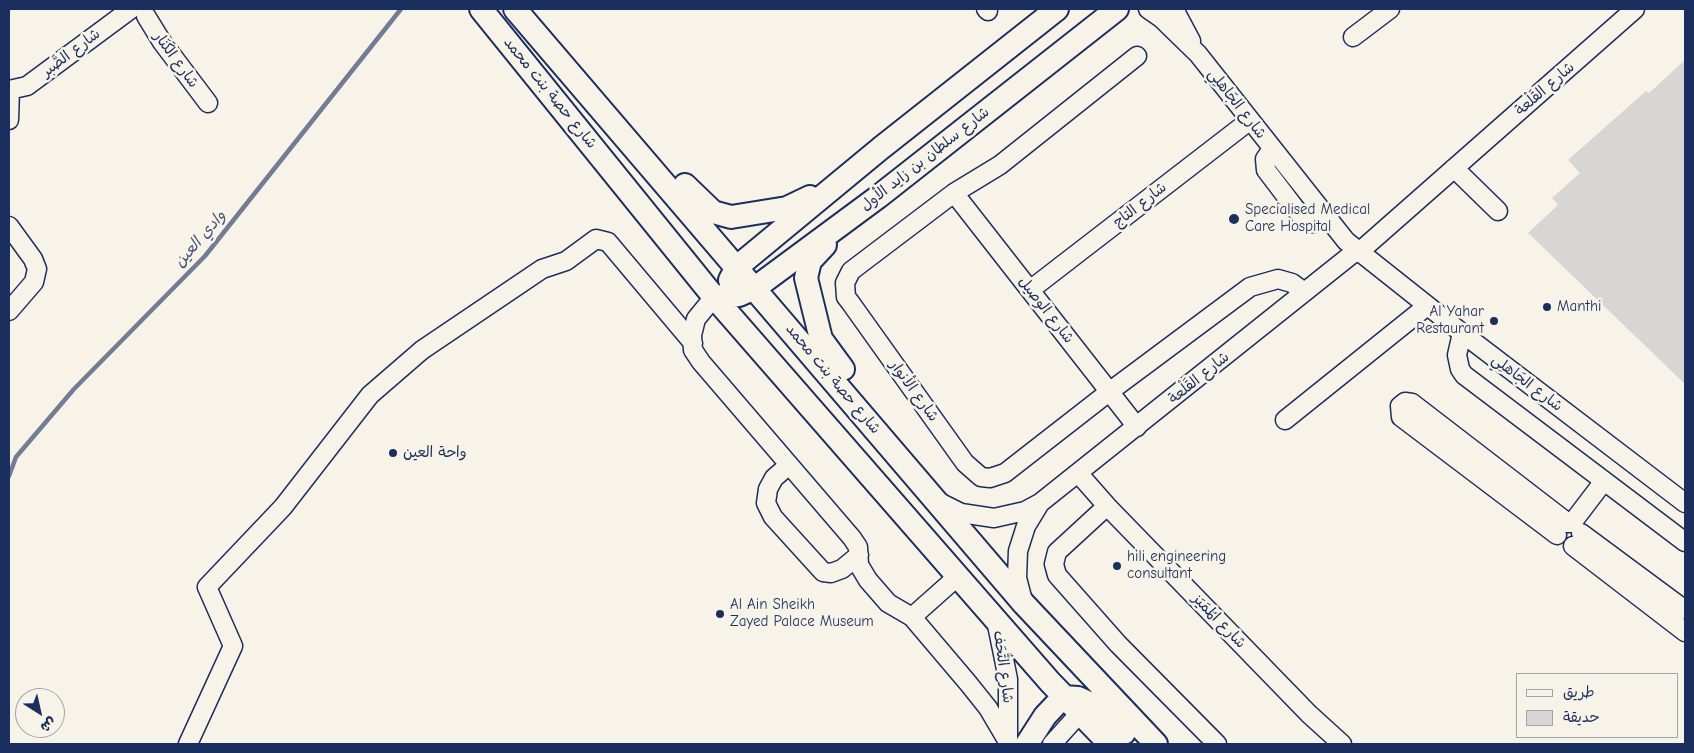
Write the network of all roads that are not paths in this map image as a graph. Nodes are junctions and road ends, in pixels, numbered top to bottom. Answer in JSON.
{"nodes":[{"id":1,"x":481,"y":9,"type":"edge"},
{"id":2,"x":515,"y":9,"type":"edge"},
{"id":3,"x":1057,"y":9,"type":"edge"},
{"id":4,"x":1116,"y":9,"type":"edge"},
{"id":5,"x":1148,"y":9,"type":"edge"},
{"id":6,"x":1174,"y":9,"type":"edge"},
{"id":7,"x":1390,"y":9,"type":"edge"},
{"id":8,"x":1635,"y":9,"type":"edge"},
{"id":9,"x":141,"y":11,"type":"edge"},
{"id":10,"x":1353,"y":37,"type":"dead end"},
{"id":11,"x":1198,"y":54,"type":"junction"},
{"id":12,"x":1137,"y":56,"type":"dead end"},
{"id":13,"x":10,"y":90,"type":"edge"},
{"id":14,"x":208,"y":103,"type":"dead end"},
{"id":15,"x":9,"y":120,"type":"edge"},
{"id":16,"x":1249,"y":121,"type":"junction"},
{"id":17,"x":627,"y":140,"type":"junction"},
{"id":18,"x":881,"y":148,"type":"junction"},
{"id":19,"x":1454,"y":168,"type":"junction"},
{"id":20,"x":954,"y":193,"type":"junction"},
{"id":21,"x":878,"y":196,"type":"junction"},
{"id":22,"x":1498,"y":211,"type":"dead end"},
{"id":23,"x":9,"y":226,"type":"edge"},
{"id":24,"x":1357,"y":252,"type":"junction"},
{"id":25,"x":737,"y":267,"type":"junction"},
{"id":26,"x":755,"y":288,"type":"junction"},
{"id":27,"x":1030,"y":290,"type":"junction"},
{"id":28,"x":1304,"y":292,"type":"junction"},
{"id":29,"x":12,"y":302,"type":"edge"},
{"id":30,"x":723,"y":302,"type":"junction"},
{"id":31,"x":1427,"y":306,"type":"junction"},
{"id":32,"x":1462,"y":333,"type":"junction"},
{"id":33,"x":693,"y":343,"type":"junction"},
{"id":34,"x":1109,"y":392,"type":"junction"},
{"id":35,"x":1285,"y":420,"type":"dead end"},
{"id":36,"x":868,"y":422,"type":"junction"},
{"id":37,"x":1137,"y":427,"type":"junction"},
{"id":38,"x":1462,"y":452,"type":"dead end"},
{"id":39,"x":789,"y":465,"type":"junction"},
{"id":40,"x":1078,"y":474,"type":"junction"},
{"id":41,"x":1608,"y":484,"type":"junction"},
{"id":42,"x":932,"y":497,"type":"junction"},
{"id":43,"x":1040,"y":503,"type":"junction"},
{"id":44,"x":1685,"y":503,"type":"edge"},
{"id":45,"x":1106,"y":506,"type":"junction"},
{"id":46,"x":1572,"y":531,"type":"junction"},
{"id":47,"x":1685,"y":542,"type":"edge"},
{"id":48,"x":858,"y":555,"type":"junction"},
{"id":49,"x":957,"y":577,"type":"junction"},
{"id":50,"x":1024,"y":604,"type":"junction"},
{"id":51,"x":1685,"y":610,"type":"edge"},
{"id":52,"x":912,"y":617,"type":"junction"},
{"id":53,"x":996,"y":620,"type":"junction"},
{"id":54,"x":1683,"y":627,"type":"edge"},
{"id":55,"x":1086,"y":671,"type":"junction"},
{"id":56,"x":1063,"y":697,"type":"junction"},
{"id":57,"x":1084,"y":708,"type":"junction"},
{"id":58,"x":188,"y":744,"type":"edge"},
{"id":59,"x":1014,"y":744,"type":"edge"},
{"id":60,"x":1052,"y":744,"type":"edge"},
{"id":61,"x":1110,"y":744,"type":"edge"},
{"id":62,"x":1135,"y":744,"type":"edge"},
{"id":63,"x":1156,"y":744,"type":"edge"},
{"id":64,"x":1217,"y":744,"type":"edge"},
{"id":65,"x":1342,"y":744,"type":"edge"}],
"edges":[{"from":1,"to":30,"type":"main road","name":"شارع حصة بنت محمد"},
{"from":2,"to":17,"type":"main road","name":"شارع حصة بنت محمد"},
{"from":3,"to":18,"type":"main road"},
{"from":4,"to":21,"type":"main road","name":"شارع سلطان بن زايد الأول"},
{"from":5,"to":11,"type":"street","name":"شارع الجَاهلِي"},
{"from":6,"to":11,"type":"street","name":"شارع الجَاهلِي"},
{"from":7,"to":10,"type":"street"},
{"from":8,"to":19,"type":"street","name":"شارع القَلْعة"},
{"from":9,"to":13,"type":"street","name":"شارع الصَّبر"},
{"from":9,"to":14,"type":"street","name":"شارع الكَنَار"},
{"from":11,"to":16,"type":"street","name":"شارع الجَاهلِي"},
{"from":12,"to":20,"type":"street","name":"شارع الأنوار"},
{"from":13,"to":15,"type":"street"},
{"from":16,"to":24,"type":"street","name":"شارع الجَاهلِي"},
{"from":16,"to":27,"type":"street","name":"شارع التاج"},
{"from":17,"to":18,"type":"main road"},
{"from":17,"to":25,"type":"main road","name":"شارع حصة بنت محمد"},
{"from":18,"to":25,"type":"main road"},
{"from":19,"to":22,"type":"street"},
{"from":19,"to":24,"type":"street","name":"شارع القَلْعة"},
{"from":20,"to":27,"type":"street","name":"شارع الوصيل"},
{"from":20,"to":34,"type":"street","name":"شارع الأنوار"},
{"from":21,"to":26,"type":"main road","name":"شارع سلطان بن زايد الأول"},
{"from":21,"to":36,"type":"main road"},
{"from":23,"to":29,"type":"street"},
{"from":24,"to":28,"type":"street","name":"شارع القَلْعة"},
{"from":24,"to":31,"type":"street","name":"شارع الجَاهلِي"},
{"from":25,"to":26,"type":"main road","name":"شارع حصة بنت محمد"},
{"from":25,"to":30,"type":"main road"},
{"from":26,"to":30,"type":"main road","name":"شارع سلطان بن زايد الأول"},
{"from":26,"to":36,"type":"main road","name":"شارع حصة بنت محمد"},
{"from":27,"to":34,"type":"street","name":"شارع الوصيل"},
{"from":28,"to":34,"type":"street","name":"شارع الأنوار"},
{"from":28,"to":37,"type":"street","name":"شارع القَلْعة"},
{"from":30,"to":33,"type":"street"},
{"from":30,"to":49,"type":"main road","name":"شارع حصة بنت محمد"},
{"from":31,"to":32,"type":"street","name":"شارع الجَاهلِي"},
{"from":31,"to":35,"type":"street"},
{"from":32,"to":41,"type":"street"},
{"from":32,"to":44,"type":"street","name":"شارع الجَاهلِي"},
{"from":33,"to":39,"type":"street"},
{"from":33,"to":58,"type":"street"},
{"from":34,"to":37,"type":"street","name":"شارع الوصيل"},
{"from":36,"to":42,"type":"main road","name":"شارع حصة بنت محمد"},
{"from":37,"to":40,"type":"street","name":"شارع القَلْعة"},
{"from":38,"to":46,"type":"street"},
{"from":39,"to":48,"type":"street"},
{"from":39,"to":48,"type":"street"},
{"from":40,"to":43,"type":"street","name":"شارع القَلْعة"},
{"from":40,"to":45,"type":"street","name":"شارع المُمَيَز"},
{"from":41,"to":46,"type":"street"},
{"from":41,"to":47,"type":"street"},
{"from":42,"to":43,"type":"street","name":"شارع القَلْعة"},
{"from":42,"to":50,"type":"main road","name":"شارع حصة بنت محمد"},
{"from":43,"to":50,"type":"street","name":"شارع القَلْعة"},
{"from":45,"to":64,"type":"street"},
{"from":45,"to":65,"type":"street","name":"شارع المُمَيَز"},
{"from":46,"to":51,"type":"street"},
{"from":46,"to":54,"type":"street"},
{"from":48,"to":52,"type":"street"},
{"from":49,"to":52,"type":"street"},
{"from":49,"to":53,"type":"main road","name":"شارع حصة بنت محمد"},
{"from":50,"to":55,"type":"main road","name":"شارع حصة بنت محمد"},
{"from":52,"to":59,"type":"street"},
{"from":53,"to":56,"type":"main road","name":"شارع حصة بنت محمد"},
{"from":53,"to":59,"type":"street","name":"شارع التُّحَف"},
{"from":55,"to":57,"type":"main road"},
{"from":55,"to":63,"type":"main road","name":"شارع حصة بنت محمد"},
{"from":56,"to":57,"type":"main road","name":"شارع حصة بنت محمد"},
{"from":56,"to":59,"type":"main road"},
{"from":57,"to":60,"type":"street"},
{"from":57,"to":61,"type":"main road","name":"شارع حصة بنت محمد"},
{"from":57,"to":62,"type":"main road"}]}
